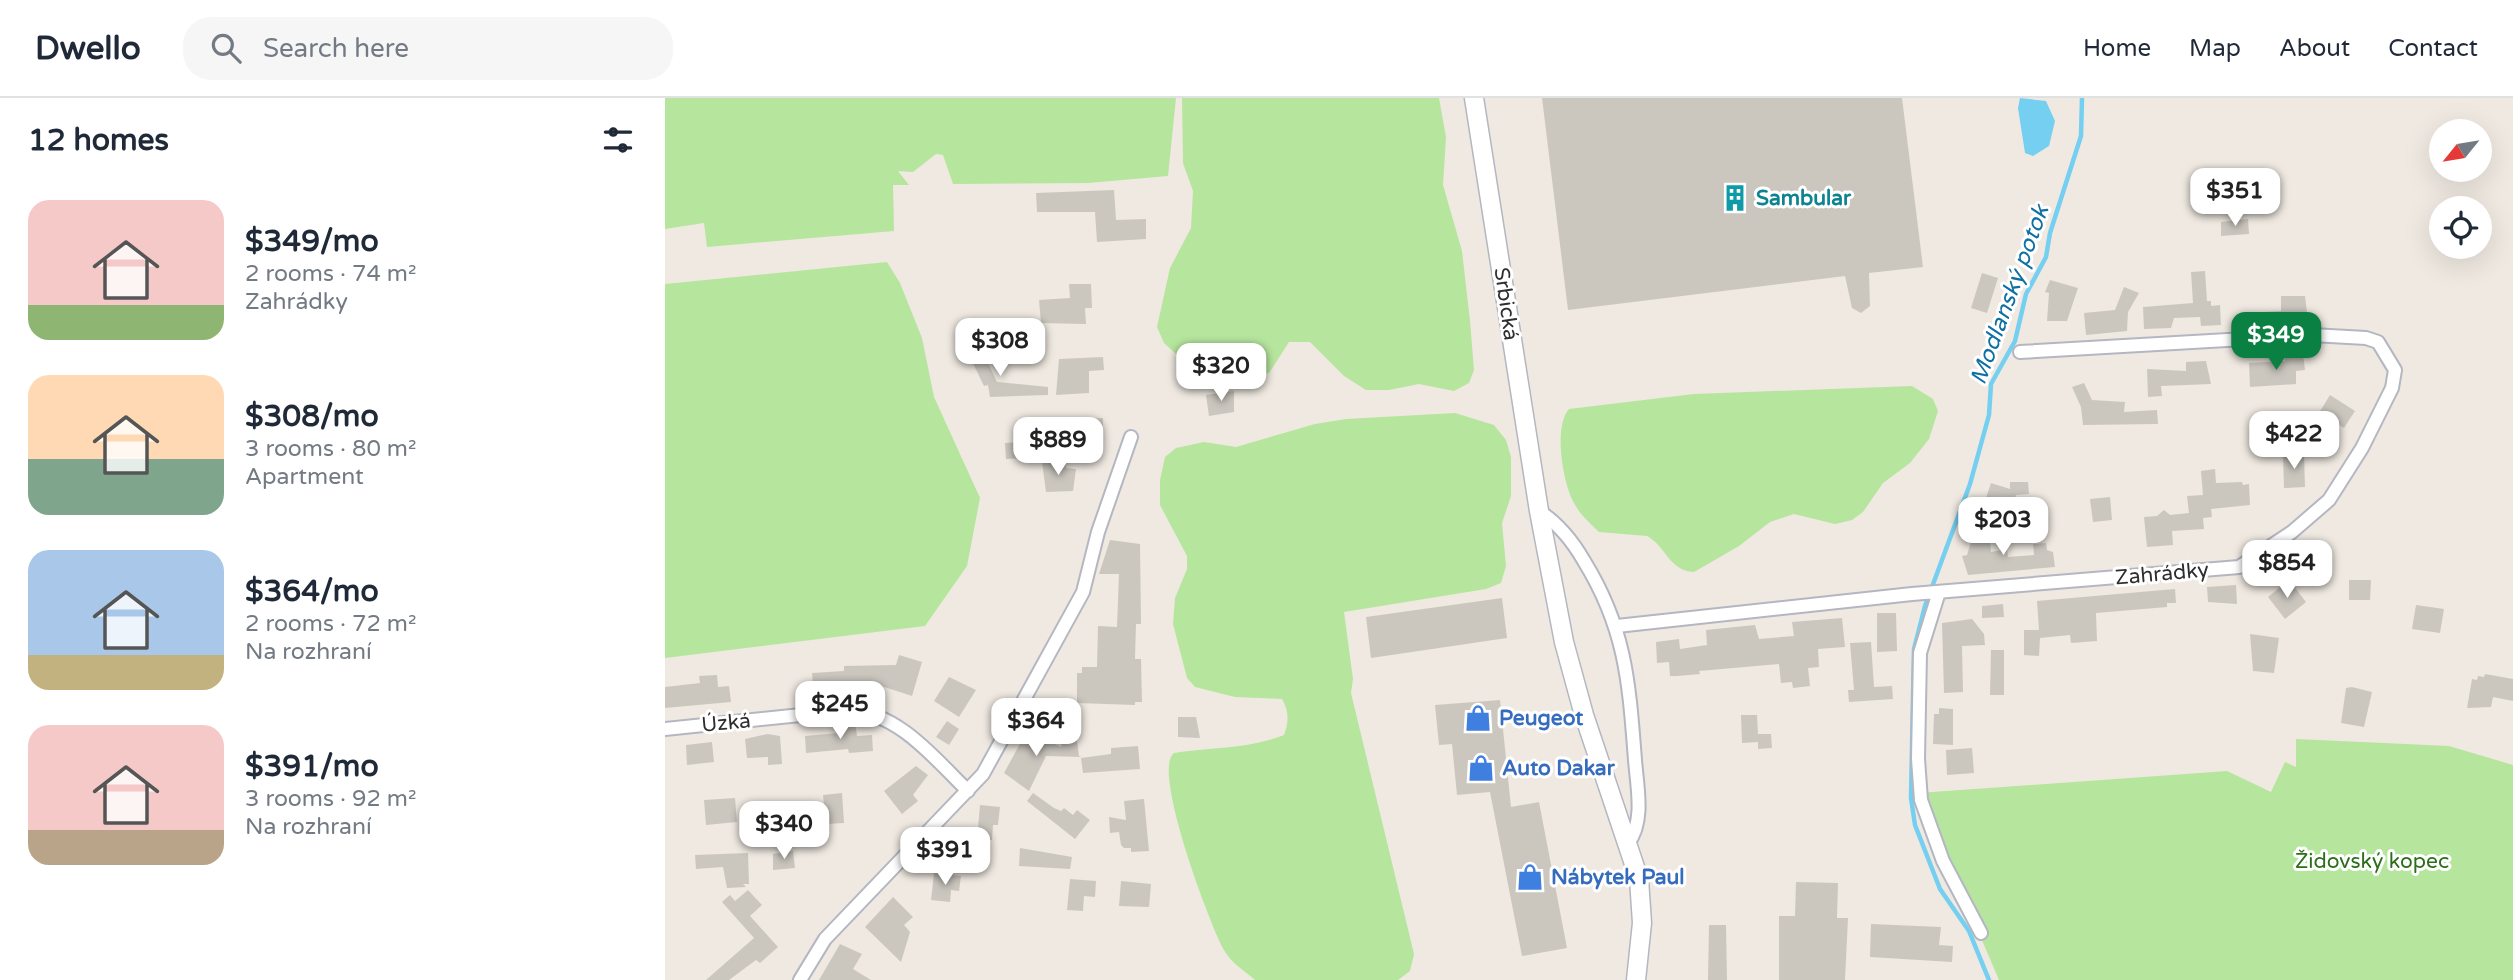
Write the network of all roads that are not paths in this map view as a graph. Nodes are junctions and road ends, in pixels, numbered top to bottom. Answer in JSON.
{"nodes":[{"id":1,"x":1474,"y":98,"type":"edge"},
{"id":2,"x":2020,"y":352,"type":"dead end"},
{"id":3,"x":1131,"y":437,"type":"dead end"},
{"id":4,"x":1539,"y":510,"type":"junction"},
{"id":5,"x":1939,"y":592,"type":"junction"},
{"id":6,"x":1617,"y":626,"type":"junction"},
{"id":7,"x":665,"y":729,"type":"edge"},
{"id":8,"x":968,"y":791,"type":"junction"},
{"id":9,"x":1628,"y":843,"type":"junction"},
{"id":10,"x":1981,"y":933,"type":"dead end"},
{"id":11,"x":800,"y":980,"type":"edge"},
{"id":12,"x":1636,"y":980,"type":"edge"}],
"edges":[{"from":1,"to":4,"type":"street","name":"Srbická"},
{"from":2,"to":5,"type":"street","name":"Zahrádky"},
{"from":3,"to":8,"type":"street"},
{"from":4,"to":6,"type":"street"},
{"from":4,"to":9,"type":"street","name":"Srbická"},
{"from":5,"to":6,"type":"street","name":"Zahrádky"},
{"from":5,"to":10,"type":"street"},
{"from":6,"to":9,"type":"street"},
{"from":7,"to":8,"type":"street","name":"Úzká"},
{"from":8,"to":11,"type":"street"},
{"from":9,"to":12,"type":"street","name":"Srbická"}]}
